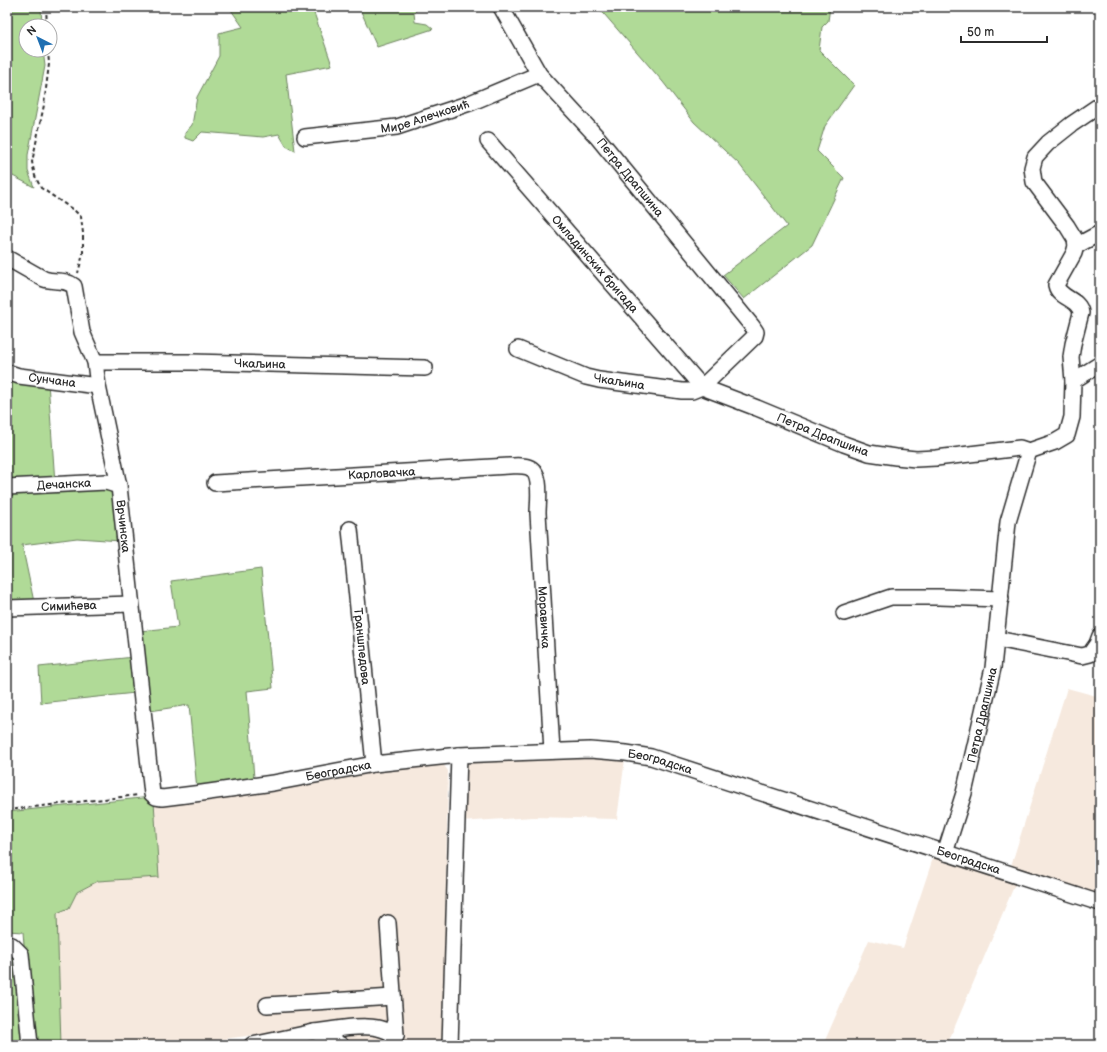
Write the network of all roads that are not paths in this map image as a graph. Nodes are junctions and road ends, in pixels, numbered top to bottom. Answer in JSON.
{"nodes":[{"id":1,"x":501,"y":7,"type":"edge"},
{"id":2,"x":539,"y":74,"type":"junction"},
{"id":3,"x":1100,"y":105,"type":"edge"},
{"id":4,"x":305,"y":136,"type":"dead end"},
{"id":5,"x":488,"y":141,"type":"dead end"},
{"id":6,"x":1100,"y":233,"type":"edge"},
{"id":7,"x":1076,"y":246,"type":"junction"},
{"id":8,"x":7,"y":258,"type":"edge"},
{"id":9,"x":518,"y":348,"type":"dead end"},
{"id":10,"x":95,"y":362,"type":"junction"},
{"id":11,"x":1100,"y":364,"type":"edge"},
{"id":12,"x":425,"y":368,"type":"dead end"},
{"id":13,"x":7,"y":372,"type":"edge"},
{"id":14,"x":1073,"y":381,"type":"junction"},
{"id":15,"x":98,"y":386,"type":"junction"},
{"id":16,"x":702,"y":387,"type":"junction"},
{"id":17,"x":1029,"y":451,"type":"junction"},
{"id":18,"x":215,"y":483,"type":"dead end"},
{"id":19,"x":538,"y":484,"type":"joint"},
{"id":20,"x":119,"y":486,"type":"junction"},
{"id":21,"x":7,"y":487,"type":"edge"},
{"id":22,"x":350,"y":529,"type":"dead end"},
{"id":23,"x":1001,"y":599,"type":"junction"},
{"id":24,"x":131,"y":604,"type":"junction"},
{"id":25,"x":7,"y":608,"type":"edge"},
{"id":26,"x":844,"y":613,"type":"dead end"},
{"id":27,"x":1100,"y":636,"type":"edge"},
{"id":28,"x":997,"y":639,"type":"junction"},
{"id":29,"x":552,"y":751,"type":"junction"},
{"id":30,"x":459,"y":755,"type":"junction"},
{"id":31,"x":374,"y":764,"type":"junction"},
{"id":32,"x":202,"y":793,"type":"joint"},
{"id":33,"x":945,"y":852,"type":"junction"},
{"id":34,"x":1100,"y":903,"type":"edge"},
{"id":35,"x":388,"y":923,"type":"dead end"},
{"id":36,"x":7,"y":944,"type":"edge"},
{"id":37,"x":393,"y":997,"type":"junction"},
{"id":38,"x":267,"y":1004,"type":"dead end"},
{"id":39,"x":314,"y":1032,"type":"junction"},
{"id":40,"x":394,"y":1040,"type":"edge"},
{"id":41,"x":30,"y":1045,"type":"edge"},
{"id":42,"x":252,"y":1045,"type":"edge"},
{"id":43,"x":341,"y":1045,"type":"edge"},
{"id":44,"x":450,"y":1045,"type":"edge"}],
"edges":[{"from":1,"to":2,"type":"street","name":"Петра Драпшина"},
{"from":2,"to":4,"type":"street","name":"Мире Алечковић"},
{"from":2,"to":16,"type":"street","name":"Петра Драпшина"},
{"from":3,"to":7,"type":"street"},
{"from":5,"to":16,"type":"street","name":"Омладинских бригада"},
{"from":6,"to":7,"type":"street"},
{"from":7,"to":14,"type":"street"},
{"from":8,"to":10,"type":"street","name":"Врчинска"},
{"from":9,"to":16,"type":"street","name":"Чкаљина"},
{"from":10,"to":12,"type":"street","name":"Чкаљина"},
{"from":10,"to":15,"type":"street","name":"Врчинска"},
{"from":11,"to":14,"type":"street"},
{"from":13,"to":15,"type":"street","name":"Сунчана"},
{"from":14,"to":17,"type":"street"},
{"from":15,"to":20,"type":"street","name":"Врчинска"},
{"from":16,"to":17,"type":"street","name":"Петра Драпшина"},
{"from":17,"to":23,"type":"street","name":"Петра Драпшина"},
{"from":18,"to":19,"type":"street","name":"Карловачка"},
{"from":19,"to":29,"type":"street","name":"Моравичка"},
{"from":20,"to":21,"type":"street","name":"Дечанска"},
{"from":20,"to":24,"type":"street","name":"Врчинска"},
{"from":22,"to":31,"type":"street","name":"Траншпедова"},
{"from":23,"to":26,"type":"street"},
{"from":23,"to":28,"type":"street","name":"Петра Драпшина"},
{"from":24,"to":25,"type":"street","name":"Симићева"},
{"from":24,"to":32,"type":"street","name":"Врчинска"},
{"from":27,"to":28,"type":"street"},
{"from":28,"to":33,"type":"street","name":"Петра Драпшина"},
{"from":29,"to":30,"type":"street","name":"Београдска"},
{"from":29,"to":33,"type":"street","name":"Београдска"},
{"from":30,"to":31,"type":"street","name":"Београдска"},
{"from":30,"to":44,"type":"street"},
{"from":31,"to":32,"type":"street","name":"Београдска"},
{"from":33,"to":34,"type":"street","name":"Београдска"},
{"from":35,"to":37,"type":"street"},
{"from":36,"to":41,"type":"street"},
{"from":37,"to":38,"type":"street"},
{"from":37,"to":40,"type":"street"},
{"from":39,"to":40,"type":"street"},
{"from":39,"to":42,"type":"street"},
{"from":39,"to":43,"type":"street"}]}
